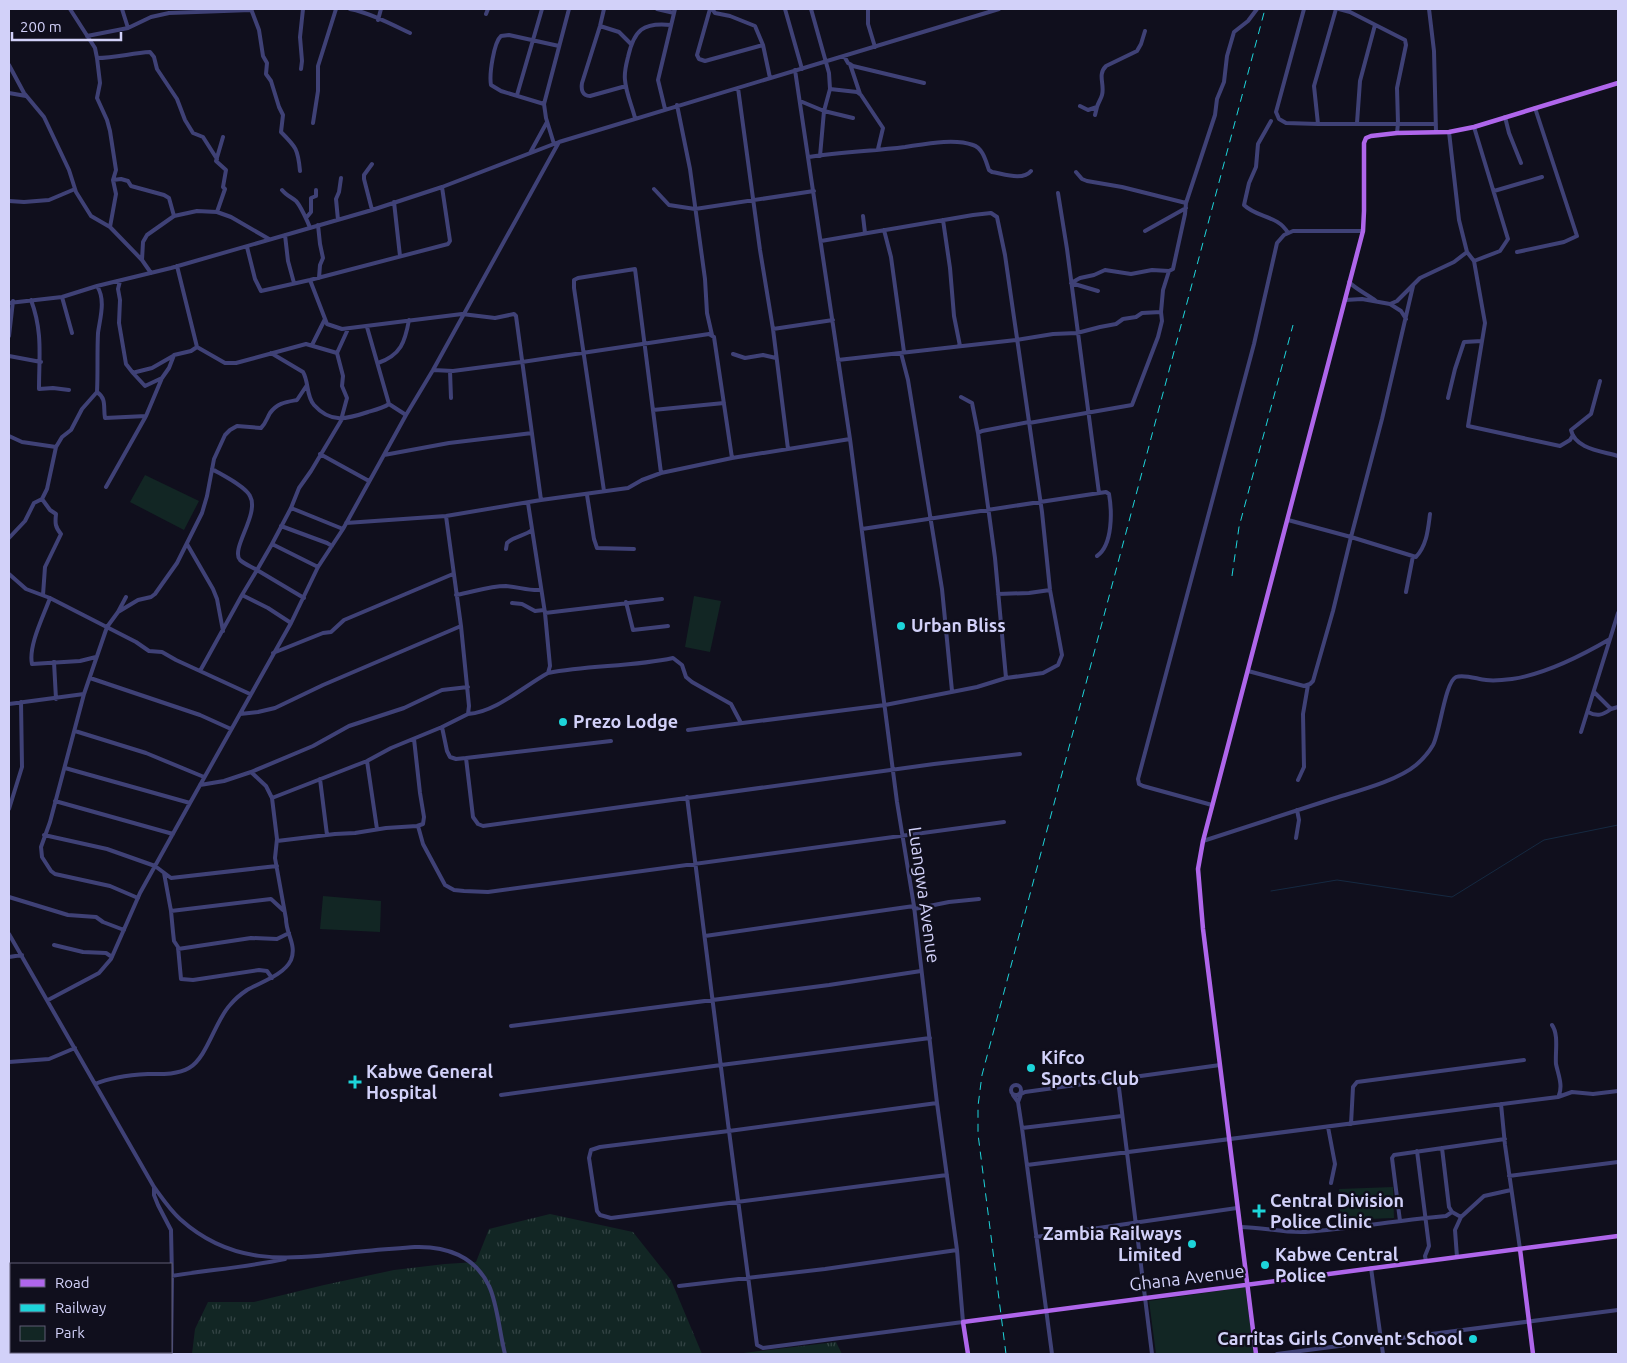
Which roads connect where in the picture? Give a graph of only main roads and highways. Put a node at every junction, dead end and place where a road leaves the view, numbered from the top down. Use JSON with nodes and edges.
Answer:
{"nodes":[{"id":1,"x":1618,"y":83,"type":"edge"},
{"id":2,"x":1618,"y":1236,"type":"edge"},
{"id":3,"x":1520,"y":1249,"type":"junction"},
{"id":4,"x":1248,"y":1284,"type":"junction"},
{"id":5,"x":963,"y":1322,"type":"joint"},
{"id":6,"x":968,"y":1354,"type":"edge"},
{"id":7,"x":1256,"y":1354,"type":"edge"},
{"id":8,"x":1533,"y":1354,"type":"edge"}],
"edges":[{"from":1,"to":4,"type":"main road"},
{"from":2,"to":3,"type":"main road","name":"Ghana Avenue"},
{"from":3,"to":4,"type":"main road","name":"Ghana Avenue"},
{"from":3,"to":8,"type":"main road"},
{"from":4,"to":5,"type":"main road","name":"Ghana Avenue"},
{"from":4,"to":7,"type":"main road"},
{"from":5,"to":6,"type":"main road","name":"Luangwa Avenue"}]}
